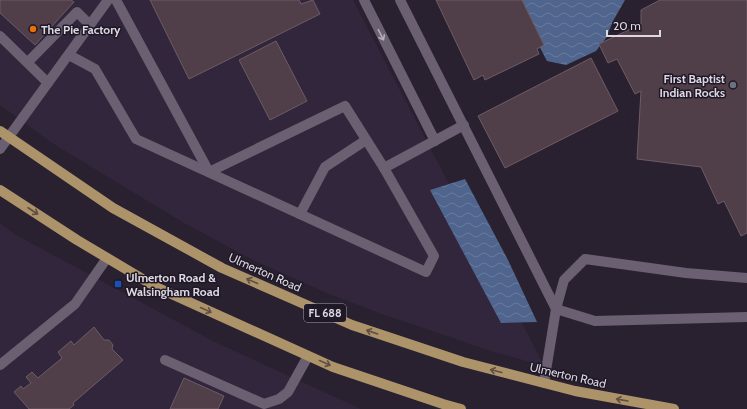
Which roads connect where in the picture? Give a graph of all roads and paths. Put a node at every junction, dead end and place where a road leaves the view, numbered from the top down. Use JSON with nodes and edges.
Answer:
{"nodes":[{"id":1,"x":108,"y":0,"type":"edge"},
{"id":2,"x":116,"y":0,"type":"edge"},
{"id":3,"x":364,"y":0,"type":"edge"},
{"id":4,"x":400,"y":0,"type":"edge"},
{"id":5,"x":90,"y":25,"type":"junction"},
{"id":6,"x":0,"y":36,"type":"edge"},
{"id":7,"x":69,"y":55,"type":"junction"},
{"id":8,"x":28,"y":62,"type":"junction"},
{"id":9,"x":48,"y":83,"type":"junction"},
{"id":10,"x":464,"y":126,"type":"junction"},
{"id":11,"x":0,"y":131,"type":"edge"},
{"id":12,"x":8,"y":138,"type":"junction"},
{"id":13,"x":366,"y":140,"type":"junction"},
{"id":14,"x":435,"y":141,"type":"junction"},
{"id":15,"x":0,"y":149,"type":"edge"},
{"id":16,"x":384,"y":168,"type":"junction"},
{"id":17,"x":209,"y":172,"type":"junction"},
{"id":18,"x":0,"y":190,"type":"edge"},
{"id":19,"x":300,"y":214,"type":"junction"},
{"id":20,"x":107,"y":258,"type":"junction"},
{"id":21,"x":747,"y":278,"type":"edge"},
{"id":22,"x":556,"y":309,"type":"junction"},
{"id":23,"x":747,"y":317,"type":"edge"},
{"id":24,"x":308,"y":356,"type":"junction"},
{"id":25,"x":165,"y":360,"type":"dead end"},
{"id":26,"x":0,"y":365,"type":"edge"},
{"id":27,"x":544,"y":383,"type":"junction"},
{"id":28,"x":461,"y":409,"type":"edge"},
{"id":29,"x":674,"y":409,"type":"edge"}],
"edges":[{"from":1,"to":5,"type":"street"},
{"from":2,"to":17,"type":"street"},
{"from":3,"to":14,"type":"street","one_way":true},
{"from":4,"to":10,"type":"street"},
{"from":5,"to":7,"type":"street"},
{"from":5,"to":8,"type":"street"},
{"from":6,"to":8,"type":"street"},
{"from":7,"to":9,"type":"street"},
{"from":7,"to":17,"type":"street"},
{"from":8,"to":9,"type":"street"},
{"from":9,"to":12,"type":"street"},
{"from":10,"to":14,"type":"street"},
{"from":10,"to":22,"type":"street"},
{"from":11,"to":12,"type":"main road","number":"FL 688"},
{"from":12,"to":15,"type":"street"},
{"from":27,"to":12,"type":"main road","name":"Ulmerton Road","number":"FL 688","one_way":true},
{"from":13,"to":16,"type":"street"},
{"from":13,"to":17,"type":"street"},
{"from":13,"to":19,"type":"street"},
{"from":14,"to":16,"type":"street"},
{"from":16,"to":19,"type":"street"},
{"from":17,"to":19,"type":"street"},
{"from":18,"to":20,"type":"main road","one_way":true},
{"from":20,"to":24,"type":"main road","one_way":true},
{"from":20,"to":26,"type":"street"},
{"from":21,"to":22,"type":"street"},
{"from":22,"to":23,"type":"street"},
{"from":22,"to":27,"type":"street"},
{"from":24,"to":25,"type":"street"},
{"from":24,"to":28,"type":"main road","one_way":true},
{"from":29,"to":27,"type":"main road","name":"Ulmerton Road","number":"FL 688","one_way":true}]}
